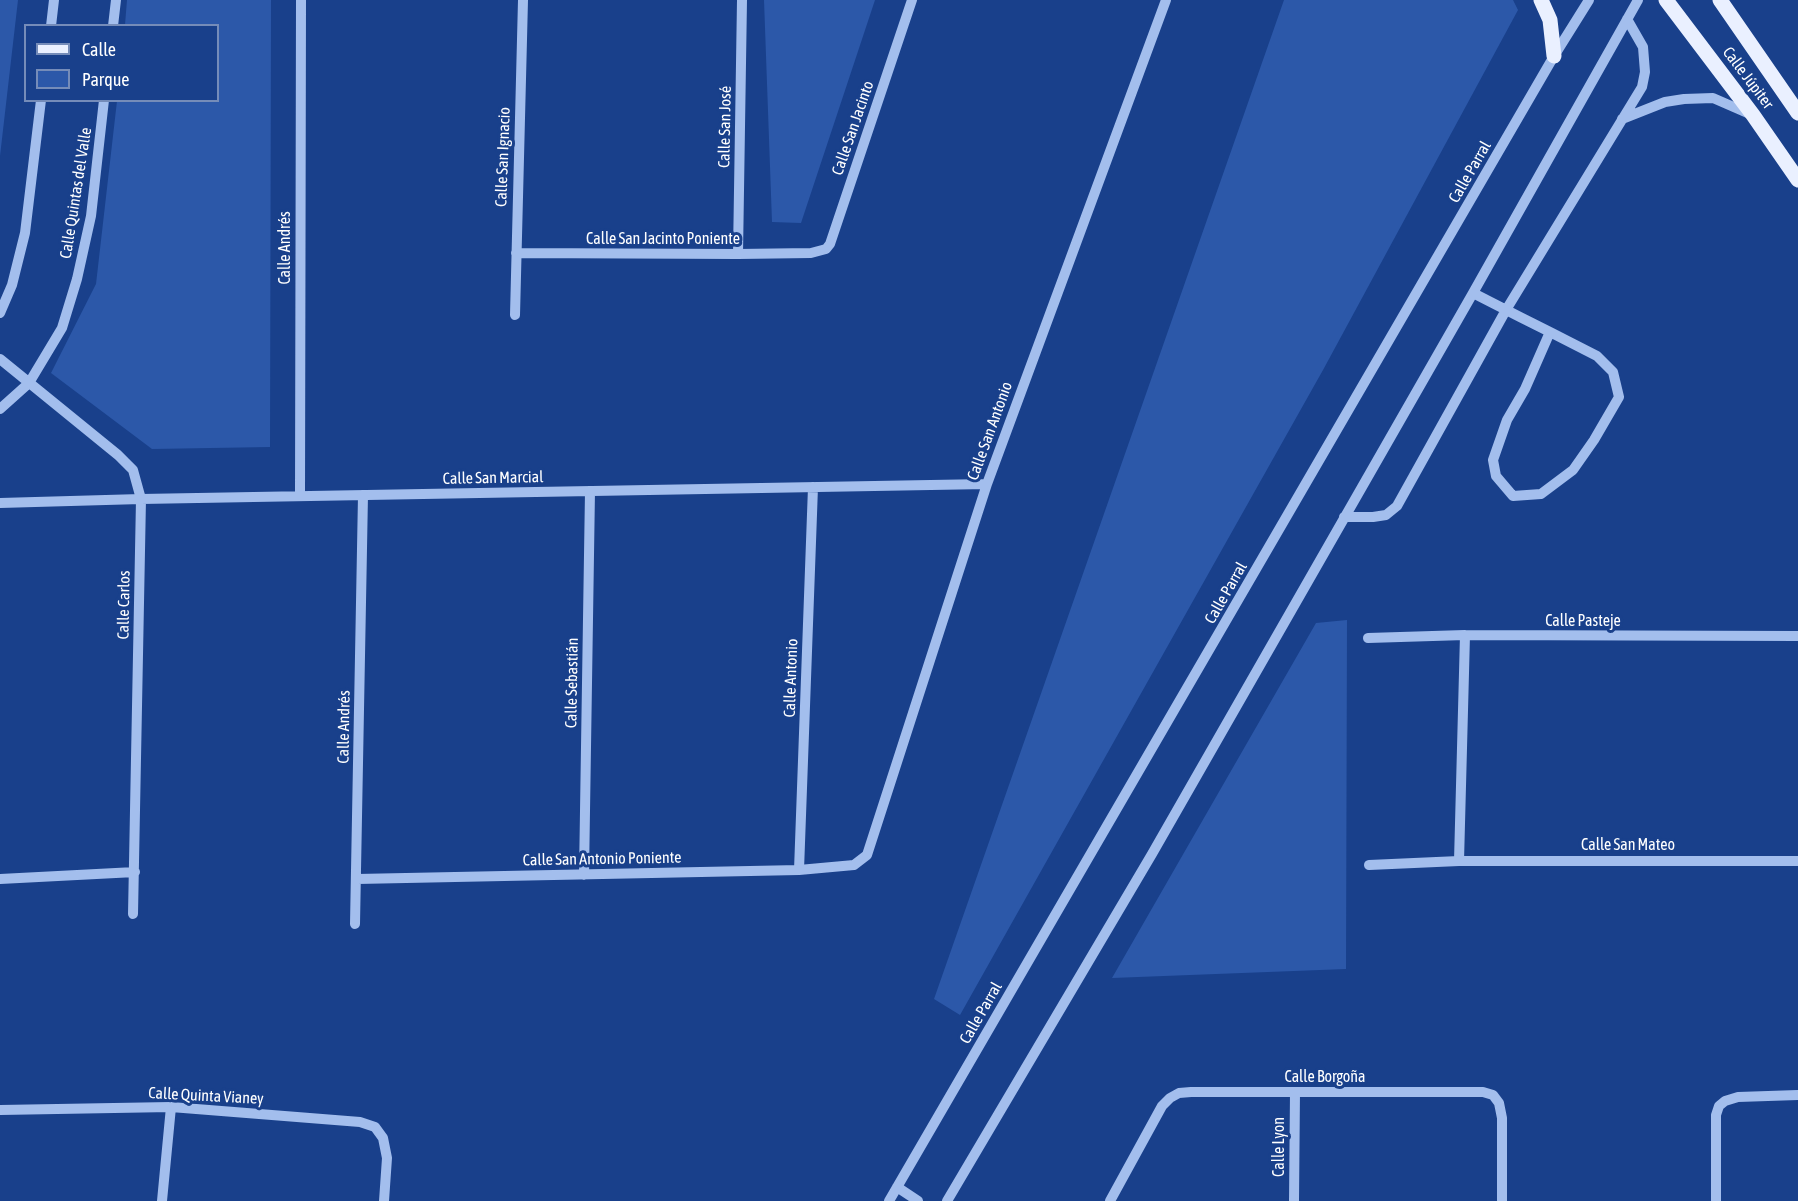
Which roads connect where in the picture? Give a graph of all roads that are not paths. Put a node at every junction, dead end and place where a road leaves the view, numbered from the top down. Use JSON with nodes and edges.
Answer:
{"nodes":[{"id":1,"x":54,"y":0,"type":"edge"},
{"id":2,"x":116,"y":0,"type":"edge"},
{"id":3,"x":301,"y":0,"type":"edge"},
{"id":4,"x":523,"y":0,"type":"edge"},
{"id":5,"x":742,"y":0,"type":"edge"},
{"id":6,"x":912,"y":0,"type":"edge"},
{"id":7,"x":1166,"y":0,"type":"edge"},
{"id":8,"x":1541,"y":0,"type":"edge"},
{"id":9,"x":1589,"y":0,"type":"edge"},
{"id":10,"x":1638,"y":0,"type":"edge"},
{"id":11,"x":1666,"y":0,"type":"edge"},
{"id":12,"x":1720,"y":0,"type":"edge"},
{"id":13,"x":1628,"y":19,"type":"junction"},
{"id":14,"x":51,"y":24,"type":"edge"},
{"id":15,"x":113,"y":24,"type":"edge"},
{"id":16,"x":1554,"y":56,"type":"junction"},
{"id":17,"x":41,"y":102,"type":"edge"},
{"id":18,"x":104,"y":102,"type":"edge"},
{"id":19,"x":1798,"y":113,"type":"edge"},
{"id":20,"x":1754,"y":115,"type":"junction"},
{"id":21,"x":1621,"y":119,"type":"junction"},
{"id":22,"x":1798,"y":180,"type":"edge"},
{"id":23,"x":516,"y":253,"type":"junction"},
{"id":24,"x":811,"y":253,"type":"joint"},
{"id":25,"x":738,"y":254,"type":"junction"},
{"id":26,"x":1473,"y":293,"type":"junction"},
{"id":27,"x":1506,"y":310,"type":"junction"},
{"id":28,"x":0,"y":313,"type":"edge"},
{"id":29,"x":515,"y":315,"type":"dead end"},
{"id":30,"x":1550,"y":332,"type":"junction"},
{"id":31,"x":0,"y":359,"type":"edge"},
{"id":32,"x":29,"y":383,"type":"junction"},
{"id":33,"x":0,"y":409,"type":"edge"},
{"id":34,"x":987,"y":483,"type":"junction"},
{"id":35,"x":813,"y":487,"type":"junction"},
{"id":36,"x":590,"y":491,"type":"junction"},
{"id":37,"x":363,"y":495,"type":"junction"},
{"id":38,"x":300,"y":496,"type":"junction"},
{"id":39,"x":141,"y":499,"type":"junction"},
{"id":40,"x":0,"y":503,"type":"edge"},
{"id":41,"x":1344,"y":517,"type":"junction"},
{"id":42,"x":1465,"y":636,"type":"junction"},
{"id":43,"x":1798,"y":636,"type":"edge"},
{"id":44,"x":1368,"y":638,"type":"dead end"},
{"id":45,"x":1459,"y":861,"type":"junction"},
{"id":46,"x":1798,"y":861,"type":"edge"},
{"id":47,"x":1370,"y":865,"type":"dead end"},
{"id":48,"x":847,"y":866,"type":"joint"},
{"id":49,"x":799,"y":870,"type":"junction"},
{"id":50,"x":135,"y":872,"type":"junction"},
{"id":51,"x":584,"y":875,"type":"junction"},
{"id":52,"x":0,"y":879,"type":"edge"},
{"id":53,"x":357,"y":879,"type":"junction"},
{"id":54,"x":133,"y":914,"type":"dead end"},
{"id":55,"x":356,"y":924,"type":"dead end"},
{"id":56,"x":1295,"y":1092,"type":"junction"},
{"id":57,"x":1798,"y":1095,"type":"edge"},
{"id":58,"x":171,"y":1107,"type":"junction"},
{"id":59,"x":0,"y":1110,"type":"edge"},
{"id":60,"x":897,"y":1187,"type":"junction"},
{"id":61,"x":162,"y":1201,"type":"edge"},
{"id":62,"x":384,"y":1201,"type":"edge"},
{"id":63,"x":889,"y":1201,"type":"edge"},
{"id":64,"x":918,"y":1201,"type":"edge"},
{"id":65,"x":947,"y":1201,"type":"edge"},
{"id":66,"x":1110,"y":1201,"type":"edge"},
{"id":67,"x":1294,"y":1201,"type":"edge"},
{"id":68,"x":1502,"y":1201,"type":"edge"},
{"id":69,"x":1716,"y":1201,"type":"edge"}],
"edges":[{"from":1,"to":14,"type":"street"},
{"from":2,"to":15,"type":"street"},
{"from":3,"to":38,"type":"street","name":"Calle Andrés"},
{"from":4,"to":23,"type":"street","name":"Calle San Ignacio"},
{"from":5,"to":25,"type":"street","name":"Calle San José"},
{"from":6,"to":24,"type":"street","name":"Calle San Jacinto"},
{"from":7,"to":34,"type":"street","name":"Calle San Antonio"},
{"from":8,"to":16,"type":"main road"},
{"from":9,"to":16,"type":"street","name":"Calle Parral"},
{"from":10,"to":13,"type":"street"},
{"from":11,"to":20,"type":"main road","name":"Calle Júpiter"},
{"from":12,"to":19,"type":"main road","name":"Calle Júpiter"},
{"from":13,"to":21,"type":"street"},
{"from":13,"to":26,"type":"street"},
{"from":16,"to":60,"type":"street","name":"Calle Parral"},
{"from":17,"to":28,"type":"street"},
{"from":18,"to":32,"type":"street","name":"Calle Quintas del Valle"},
{"from":20,"to":21,"type":"street"},
{"from":20,"to":22,"type":"main road","name":"Calle Júpiter"},
{"from":21,"to":27,"type":"street"},
{"from":23,"to":25,"type":"street","name":"Calle San Jacinto Poniente"},
{"from":23,"to":29,"type":"street","name":"Calle San Ignacio"},
{"from":24,"to":25,"type":"street","name":"Calle San Jacinto Poniente"},
{"from":26,"to":27,"type":"street"},
{"from":26,"to":41,"type":"street"},
{"from":27,"to":30,"type":"street"},
{"from":27,"to":41,"type":"street"},
{"from":30,"to":30,"type":"street"},
{"from":31,"to":32,"type":"street","name":"Calle Carlos"},
{"from":32,"to":33,"type":"street","name":"Calle Quintas del Valle"},
{"from":32,"to":39,"type":"street","name":"Calle Carlos"},
{"from":34,"to":35,"type":"street","name":"Calle San Marcial"},
{"from":34,"to":48,"type":"street","name":"Calle San Antonio"},
{"from":35,"to":36,"type":"street","name":"Calle San Marcial"},
{"from":35,"to":49,"type":"street","name":"Calle Antonio"},
{"from":36,"to":37,"type":"street","name":"Calle San Marcial"},
{"from":36,"to":51,"type":"street","name":"Calle Sebastián"},
{"from":37,"to":38,"type":"street","name":"Calle San Marcial"},
{"from":37,"to":53,"type":"street","name":"Calle Andrés"},
{"from":38,"to":39,"type":"street","name":"Calle San Marcial"},
{"from":39,"to":40,"type":"street","name":"Calle San Marcial"},
{"from":39,"to":50,"type":"street","name":"Calle Carlos"},
{"from":41,"to":65,"type":"street"},
{"from":42,"to":43,"type":"street","name":"Calle Pasteje"},
{"from":42,"to":44,"type":"street","name":"Calle Pasteje"},
{"from":42,"to":45,"type":"street"},
{"from":45,"to":46,"type":"street","name":"Calle San Mateo"},
{"from":45,"to":47,"type":"street","name":"Calle San Mateo"},
{"from":48,"to":49,"type":"street","name":"Calle San Antonio Poniente"},
{"from":49,"to":51,"type":"street","name":"Calle San Antonio Poniente"},
{"from":50,"to":52,"type":"street"},
{"from":50,"to":54,"type":"street","name":"Calle Carlos"},
{"from":51,"to":53,"type":"street","name":"Calle San Antonio Poniente"},
{"from":53,"to":55,"type":"street","name":"Calle Andrés"},
{"from":56,"to":66,"type":"street","name":"Calle Borgoña"},
{"from":56,"to":67,"type":"street","name":"Calle Lyon"},
{"from":56,"to":68,"type":"street","name":"Calle Borgoña"},
{"from":57,"to":69,"type":"street"},
{"from":58,"to":59,"type":"street","name":"Calle Quinta Vianey"},
{"from":58,"to":61,"type":"street"},
{"from":58,"to":62,"type":"street","name":"Calle Quinta Vianey"},
{"from":60,"to":63,"type":"street","name":"Calle Parral"},
{"from":60,"to":64,"type":"street"}]}
